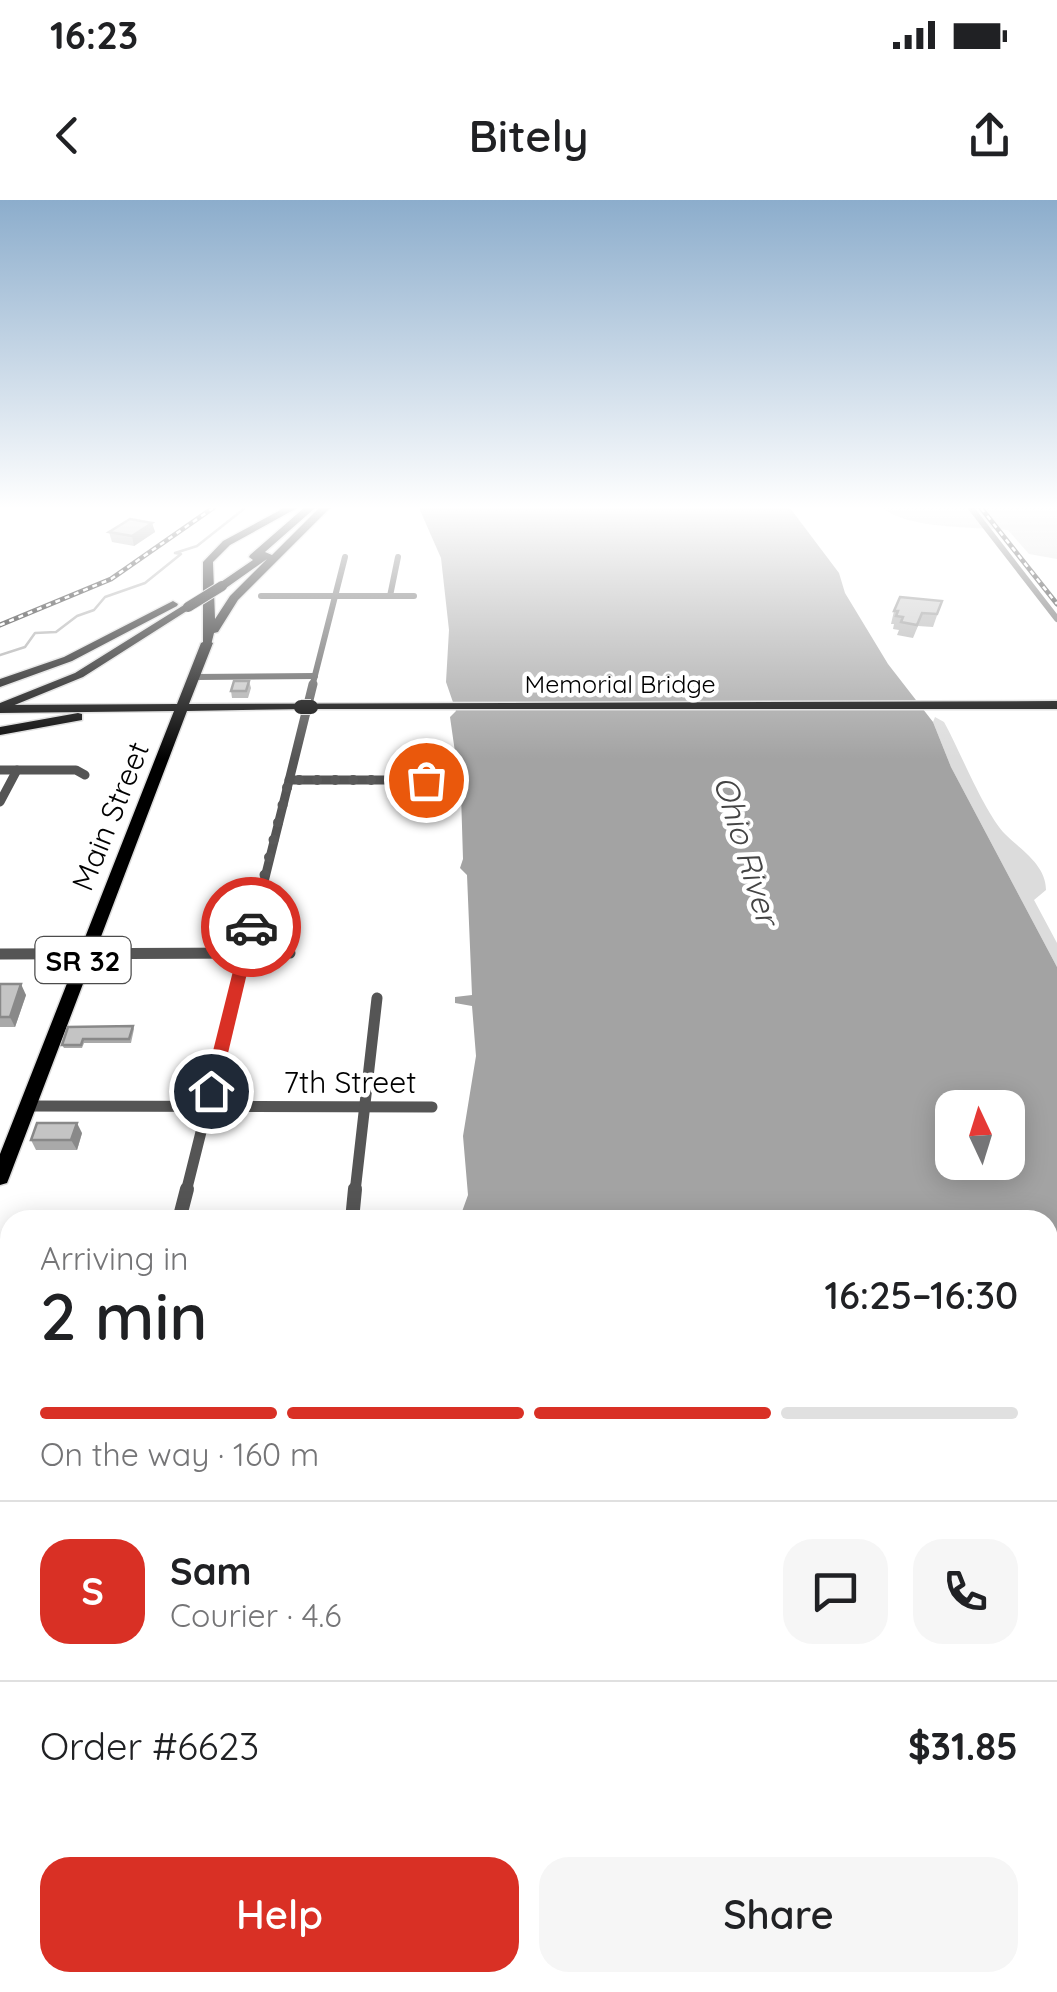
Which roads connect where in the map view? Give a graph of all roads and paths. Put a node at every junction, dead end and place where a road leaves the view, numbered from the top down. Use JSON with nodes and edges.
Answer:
{"nodes":[{"id":1,"x":205,"y":592,"type":"edge"},
{"id":2,"x":210,"y":592,"type":"edge"},
{"id":3,"x":240,"y":592,"type":"edge"},
{"id":4,"x":337,"y":592,"type":"edge"},
{"id":5,"x":391,"y":592,"type":"edge"},
{"id":6,"x":1036,"y":592,"type":"edge"},
{"id":7,"x":260,"y":596,"type":"dead end"},
{"id":8,"x":336,"y":596,"type":"junction"},
{"id":9,"x":390,"y":596,"type":"junction"},
{"id":10,"x":414,"y":596,"type":"dead end"},
{"id":11,"x":188,"y":602,"type":"junction"},
{"id":12,"x":1057,"y":619,"type":"edge"},
{"id":13,"x":207,"y":643,"type":"junction"},
{"id":14,"x":315,"y":676,"type":"junction"},
{"id":15,"x":195,"y":677,"type":"junction"},
{"id":16,"x":0,"y":683,"type":"edge"},
{"id":17,"x":1057,"y":704,"type":"edge"},
{"id":18,"x":0,"y":708,"type":"edge"},
{"id":19,"x":183,"y":708,"type":"junction"},
{"id":20,"x":137,"y":710,"type":"junction"},
{"id":21,"x":175,"y":728,"type":"junction"},
{"id":22,"x":0,"y":731,"type":"edge"},
{"id":23,"x":0,"y":770,"type":"edge"},
{"id":24,"x":17,"y":770,"type":"junction"},
{"id":25,"x":85,"y":776,"type":"dead end"},
{"id":26,"x":289,"y":780,"type":"junction"},
{"id":27,"x":426,"y":780,"type":"dead end"},
{"id":28,"x":0,"y":802,"type":"edge"},
{"id":29,"x":290,"y":953,"type":"dead end"},
{"id":30,"x":0,"y":954,"type":"edge"},
{"id":31,"x":245,"y":954,"type":"junction"},
{"id":32,"x":86,"y":955,"type":"junction"},
{"id":33,"x":376,"y":998,"type":"dead end"},
{"id":34,"x":28,"y":1106,"type":"junction"},
{"id":35,"x":207,"y":1106,"type":"junction"},
{"id":36,"x":366,"y":1107,"type":"junction"},
{"id":37,"x":432,"y":1107,"type":"dead end"},
{"id":38,"x":0,"y":1178,"type":"edge"},
{"id":39,"x":181,"y":1210,"type":"edge"},
{"id":40,"x":353,"y":1210,"type":"edge"}],
"edges":[{"from":1,"to":11,"type":"main road","bridge":true},
{"from":2,"to":13,"type":"main road"},
{"from":3,"to":13,"type":"main road"},
{"from":4,"to":8,"type":"street"},
{"from":5,"to":9,"type":"street"},
{"from":6,"to":12,"type":"street"},
{"from":7,"to":8,"type":"street"},
{"from":8,"to":9,"type":"street"},
{"from":8,"to":14,"type":"street"},
{"from":9,"to":10,"type":"street"},
{"from":11,"to":16,"type":"main road"},
{"from":11,"to":18,"type":"main road"},
{"from":13,"to":15,"type":"main road","name":"Main Street","number":"SR 32"},
{"from":14,"to":15,"type":"street"},
{"from":14,"to":26,"type":"street"},
{"from":15,"to":19,"type":"main road","name":"Main Street","number":"SR 32"},
{"from":17,"to":19,"type":"main road","name":"Memorial Bridge"},
{"from":18,"to":20,"type":"main road"},
{"from":19,"to":20,"type":"main road","name":"Memorial Bridge"},
{"from":19,"to":21,"type":"main road","name":"Main Street","number":"SR 32"},
{"from":20,"to":21,"type":"main road"},
{"from":20,"to":22,"type":"main road"},
{"from":21,"to":32,"type":"main road","name":"Main Street","number":"SR 32"},
{"from":23,"to":24,"type":"street"},
{"from":24,"to":25,"type":"street"},
{"from":24,"to":28,"type":"street"},
{"from":26,"to":27,"type":"street"},
{"from":26,"to":31,"type":"street"},
{"from":29,"to":31,"type":"street"},
{"from":30,"to":32,"type":"street"},
{"from":31,"to":32,"type":"street"},
{"from":31,"to":35,"type":"street"},
{"from":32,"to":34,"type":"main road","name":"Main Street","number":"SR 32"},
{"from":33,"to":36,"type":"street"},
{"from":34,"to":35,"type":"street","name":"7th Street"},
{"from":34,"to":38,"type":"main road","name":"Main Street","number":"SR 32"},
{"from":35,"to":36,"type":"street","name":"7th Street"},
{"from":35,"to":39,"type":"street"},
{"from":36,"to":37,"type":"street","name":"7th Street"},
{"from":36,"to":40,"type":"street"}]}
